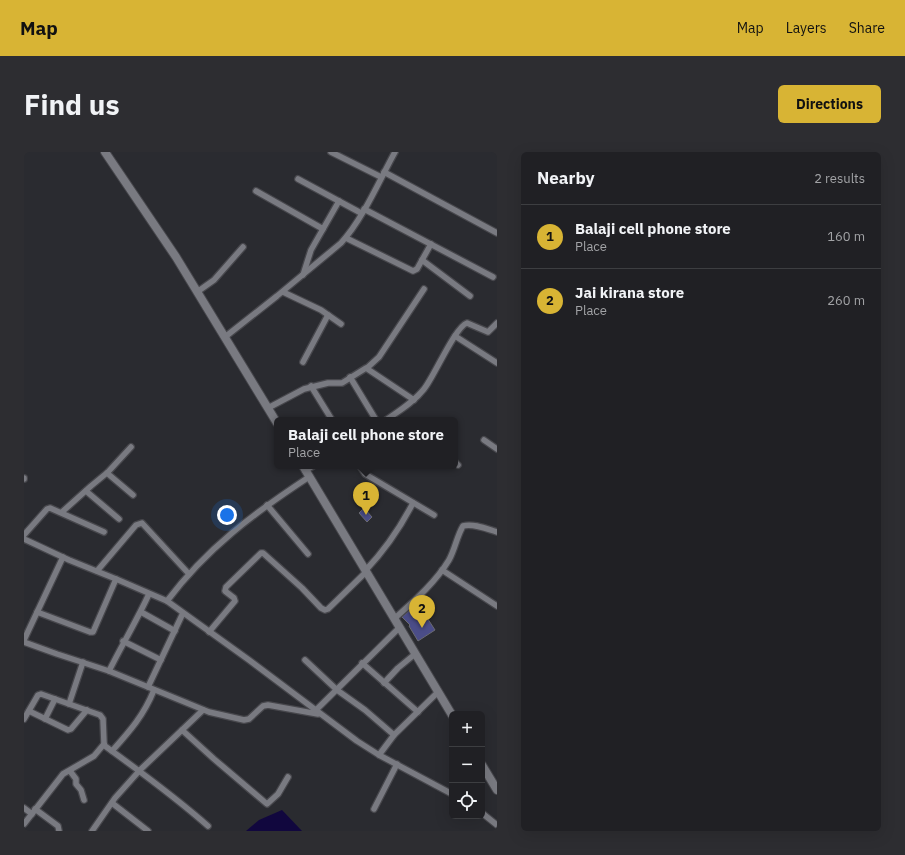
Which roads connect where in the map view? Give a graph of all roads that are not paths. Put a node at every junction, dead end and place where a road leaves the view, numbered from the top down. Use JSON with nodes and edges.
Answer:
{"nodes":[{"id":1,"x":331,"y":152,"type":"edge"},
{"id":2,"x":395,"y":152,"type":"edge"},
{"id":3,"x":107,"y":153,"type":"edge"},
{"id":4,"x":384,"y":172,"type":"junction"},
{"id":5,"x":381,"y":177,"type":"junction"},
{"id":6,"x":298,"y":179,"type":"dead end"},
{"id":7,"x":256,"y":191,"type":"dead end"},
{"id":8,"x":339,"y":201,"type":"junction"},
{"id":9,"x":362,"y":211,"type":"junction"},
{"id":10,"x":323,"y":229,"type":"junction"},
{"id":11,"x":497,"y":233,"type":"edge"},
{"id":12,"x":346,"y":238,"type":"junction"},
{"id":13,"x":431,"y":244,"type":"junction"},
{"id":14,"x":243,"y":247,"type":"dead end"},
{"id":15,"x":422,"y":260,"type":"junction"},
{"id":16,"x":303,"y":275,"type":"junction"},
{"id":17,"x":493,"y":277,"type":"dead end"},
{"id":18,"x":424,"y":289,"type":"dead end"},
{"id":19,"x":197,"y":292,"type":"junction"},
{"id":20,"x":283,"y":292,"type":"junction"},
{"id":21,"x":470,"y":296,"type":"dead end"},
{"id":22,"x":328,"y":315,"type":"junction"},
{"id":23,"x":497,"y":323,"type":"edge"},
{"id":24,"x":341,"y":324,"type":"dead end"},
{"id":25,"x":455,"y":336,"type":"junction"},
{"id":26,"x":225,"y":337,"type":"junction"},
{"id":27,"x":303,"y":362,"type":"dead end"},
{"id":28,"x":497,"y":363,"type":"edge"},
{"id":29,"x":367,"y":368,"type":"junction"},
{"id":30,"x":350,"y":377,"type":"junction"},
{"id":31,"x":311,"y":386,"type":"junction"},
{"id":32,"x":414,"y":400,"type":"junction"},
{"id":33,"x":268,"y":408,"type":"junction"},
{"id":34,"x":330,"y":417,"type":"edge"},
{"id":35,"x":374,"y":417,"type":"edge"},
{"id":36,"x":393,"y":417,"type":"edge"},
{"id":37,"x":274,"y":418,"type":"edge"},
{"id":38,"x":484,"y":440,"type":"dead end"},
{"id":39,"x":131,"y":447,"type":"dead end"},
{"id":40,"x":497,"y":449,"type":"edge"},
{"id":41,"x":362,"y":469,"type":"edge"},
{"id":42,"x":306,"y":471,"type":"edge"},
{"id":43,"x":107,"y":473,"type":"junction"},
{"id":44,"x":86,"y":491,"type":"junction"},
{"id":45,"x":134,"y":495,"type":"dead end"},
{"id":46,"x":413,"y":503,"type":"junction"},
{"id":47,"x":267,"y":505,"type":"junction"},
{"id":48,"x":62,"y":512,"type":"junction"},
{"id":49,"x":434,"y":515,"type":"dead end"},
{"id":50,"x":119,"y":519,"type":"dead end"},
{"id":51,"x":104,"y":532,"type":"dead end"},
{"id":52,"x":497,"y":532,"type":"edge"},
{"id":53,"x":24,"y":535,"type":"edge"},
{"id":54,"x":24,"y":539,"type":"edge"},
{"id":55,"x":308,"y":554,"type":"dead end"},
{"id":56,"x":63,"y":557,"type":"junction"},
{"id":57,"x":442,"y":570,"type":"junction"},
{"id":58,"x":97,"y":571,"type":"junction"},
{"id":59,"x":366,"y":572,"type":"junction"},
{"id":60,"x":189,"y":574,"type":"junction"},
{"id":61,"x":116,"y":579,"type":"junction"},
{"id":62,"x":149,"y":594,"type":"junction"},
{"id":63,"x":167,"y":601,"type":"junction"},
{"id":64,"x":497,"y":606,"type":"edge"},
{"id":65,"x":37,"y":612,"type":"junction"},
{"id":66,"x":141,"y":612,"type":"junction"},
{"id":67,"x":183,"y":613,"type":"junction"},
{"id":68,"x":394,"y":619,"type":"junction"},
{"id":69,"x":400,"y":627,"type":"junction"},
{"id":70,"x":175,"y":631,"type":"junction"},
{"id":71,"x":209,"y":632,"type":"junction"},
{"id":72,"x":24,"y":641,"type":"edge"},
{"id":73,"x":123,"y":641,"type":"junction"},
{"id":74,"x":416,"y":654,"type":"junction"},
{"id":75,"x":161,"y":660,"type":"junction"},
{"id":76,"x":304,"y":660,"type":"dead end"},
{"id":77,"x":83,"y":662,"type":"junction"},
{"id":78,"x":362,"y":663,"type":"junction"},
{"id":79,"x":109,"y":671,"type":"junction"},
{"id":80,"x":384,"y":683,"type":"junction"},
{"id":81,"x":151,"y":688,"type":"junction"},
{"id":82,"x":337,"y":690,"type":"junction"},
{"id":83,"x":438,"y":692,"type":"junction"},
{"id":84,"x":55,"y":699,"type":"junction"},
{"id":85,"x":69,"y":704,"type":"junction"},
{"id":86,"x":87,"y":710,"type":"junction"},
{"id":87,"x":203,"y":710,"type":"junction"},
{"id":88,"x":29,"y":711,"type":"junction"},
{"id":89,"x":315,"y":711,"type":"junction"},
{"id":90,"x":450,"y":711,"type":"edge"},
{"id":91,"x":418,"y":712,"type":"junction"},
{"id":92,"x":321,"y":715,"type":"junction"},
{"id":93,"x":24,"y":719,"type":"edge"},
{"id":94,"x":45,"y":719,"type":"junction"},
{"id":95,"x":182,"y":730,"type":"junction"},
{"id":96,"x":394,"y":735,"type":"junction"},
{"id":97,"x":104,"y":744,"type":"junction"},
{"id":98,"x":112,"y":751,"type":"junction"},
{"id":99,"x":379,"y":755,"type":"junction"},
{"id":100,"x":397,"y":764,"type":"junction"},
{"id":101,"x":140,"y":770,"type":"junction"},
{"id":102,"x":485,"y":770,"type":"edge"},
{"id":103,"x":70,"y":771,"type":"junction"},
{"id":104,"x":288,"y":777,"type":"dead end"},
{"id":105,"x":497,"y":790,"type":"edge"},
{"id":106,"x":449,"y":792,"type":"edge"},
{"id":107,"x":84,"y":800,"type":"dead end"},
{"id":108,"x":112,"y":803,"type":"junction"},
{"id":109,"x":24,"y":808,"type":"edge"},
{"id":110,"x":374,"y":809,"type":"dead end"},
{"id":111,"x":34,"y":811,"type":"junction"},
{"id":112,"x":485,"y":815,"type":"edge"},
{"id":113,"x":24,"y":824,"type":"edge"},
{"id":114,"x":497,"y":825,"type":"edge"},
{"id":115,"x":208,"y":826,"type":"dead end"},
{"id":116,"x":60,"y":831,"type":"edge"},
{"id":117,"x":92,"y":831,"type":"edge"},
{"id":118,"x":148,"y":831,"type":"edge"}],
"edges":[{"from":1,"to":5,"type":"street"},
{"from":2,"to":4,"type":"street"},
{"from":3,"to":19,"type":"street"},
{"from":4,"to":5,"type":"street"},
{"from":4,"to":11,"type":"street"},
{"from":5,"to":9,"type":"street"},
{"from":6,"to":8,"type":"street"},
{"from":7,"to":10,"type":"street"},
{"from":8,"to":9,"type":"street"},
{"from":8,"to":10,"type":"street"},
{"from":9,"to":12,"type":"street"},
{"from":9,"to":13,"type":"street"},
{"from":10,"to":16,"type":"street"},
{"from":12,"to":15,"type":"street"},
{"from":12,"to":16,"type":"street"},
{"from":13,"to":15,"type":"street"},
{"from":13,"to":17,"type":"street"},
{"from":14,"to":19,"type":"street"},
{"from":15,"to":21,"type":"street"},
{"from":16,"to":20,"type":"street"},
{"from":18,"to":29,"type":"street"},
{"from":19,"to":26,"type":"street"},
{"from":20,"to":22,"type":"street"},
{"from":20,"to":26,"type":"street"},
{"from":22,"to":24,"type":"street"},
{"from":22,"to":27,"type":"street"},
{"from":23,"to":25,"type":"street"},
{"from":25,"to":28,"type":"street"},
{"from":25,"to":32,"type":"street"},
{"from":26,"to":33,"type":"street"},
{"from":29,"to":30,"type":"street"},
{"from":29,"to":32,"type":"street"},
{"from":30,"to":31,"type":"street"},
{"from":30,"to":35,"type":"street"},
{"from":31,"to":33,"type":"street"},
{"from":31,"to":34,"type":"street"},
{"from":32,"to":36,"type":"street"},
{"from":33,"to":37,"type":"street"},
{"from":38,"to":40,"type":"street"},
{"from":39,"to":43,"type":"street"},
{"from":41,"to":46,"type":"street"},
{"from":42,"to":47,"type":"street"},
{"from":42,"to":59,"type":"street"},
{"from":43,"to":44,"type":"street"},
{"from":43,"to":45,"type":"street"},
{"from":44,"to":48,"type":"street"},
{"from":44,"to":50,"type":"street"},
{"from":46,"to":49,"type":"street"},
{"from":46,"to":59,"type":"street"},
{"from":47,"to":55,"type":"street"},
{"from":47,"to":60,"type":"street"},
{"from":48,"to":51,"type":"street"},
{"from":48,"to":53,"type":"street"},
{"from":52,"to":57,"type":"street"},
{"from":54,"to":56,"type":"street"},
{"from":56,"to":58,"type":"street"},
{"from":56,"to":65,"type":"street"},
{"from":57,"to":64,"type":"street"},
{"from":57,"to":68,"type":"street"},
{"from":58,"to":60,"type":"street"},
{"from":58,"to":61,"type":"street"},
{"from":59,"to":68,"type":"street"},
{"from":59,"to":71,"type":"street"},
{"from":60,"to":63,"type":"street"},
{"from":61,"to":62,"type":"street"},
{"from":61,"to":65,"type":"street"},
{"from":62,"to":63,"type":"street"},
{"from":62,"to":66,"type":"street"},
{"from":63,"to":67,"type":"street"},
{"from":65,"to":72,"type":"street"},
{"from":66,"to":70,"type":"street"},
{"from":66,"to":73,"type":"street"},
{"from":67,"to":70,"type":"street"},
{"from":67,"to":71,"type":"street"},
{"from":68,"to":69,"type":"street"},
{"from":69,"to":74,"type":"street"},
{"from":69,"to":78,"type":"street"},
{"from":70,"to":75,"type":"street"},
{"from":71,"to":89,"type":"street"},
{"from":72,"to":77,"type":"street"},
{"from":73,"to":75,"type":"street"},
{"from":73,"to":79,"type":"street"},
{"from":74,"to":80,"type":"street"},
{"from":74,"to":83,"type":"street"},
{"from":75,"to":81,"type":"street"},
{"from":76,"to":82,"type":"street"},
{"from":77,"to":79,"type":"street"},
{"from":77,"to":85,"type":"street"},
{"from":78,"to":80,"type":"street"},
{"from":78,"to":82,"type":"street"},
{"from":79,"to":81,"type":"street"},
{"from":80,"to":91,"type":"street"},
{"from":81,"to":87,"type":"street"},
{"from":81,"to":98,"type":"street"},
{"from":82,"to":89,"type":"street"},
{"from":82,"to":96,"type":"street"},
{"from":83,"to":90,"type":"street"},
{"from":83,"to":91,"type":"street"},
{"from":84,"to":85,"type":"street"},
{"from":84,"to":88,"type":"street"},
{"from":84,"to":94,"type":"street"},
{"from":85,"to":86,"type":"street"},
{"from":86,"to":94,"type":"street"},
{"from":86,"to":97,"type":"street"},
{"from":87,"to":92,"type":"street"},
{"from":87,"to":95,"type":"street"},
{"from":88,"to":93,"type":"street"},
{"from":88,"to":94,"type":"street"},
{"from":89,"to":92,"type":"street"},
{"from":91,"to":96,"type":"street"},
{"from":92,"to":99,"type":"street"},
{"from":95,"to":101,"type":"street"},
{"from":95,"to":104,"type":"street"},
{"from":96,"to":99,"type":"street"},
{"from":97,"to":98,"type":"street"},
{"from":97,"to":103,"type":"street"},
{"from":98,"to":101,"type":"street"},
{"from":99,"to":100,"type":"street"},
{"from":100,"to":106,"type":"street"},
{"from":100,"to":110,"type":"street"},
{"from":101,"to":108,"type":"street"},
{"from":101,"to":115,"type":"street"},
{"from":102,"to":105,"type":"street"},
{"from":103,"to":107,"type":"street"},
{"from":103,"to":111,"type":"street"},
{"from":108,"to":117,"type":"street"},
{"from":108,"to":118,"type":"street"},
{"from":109,"to":111,"type":"street"},
{"from":111,"to":113,"type":"street"},
{"from":111,"to":116,"type":"street"},
{"from":112,"to":114,"type":"street"}]}
